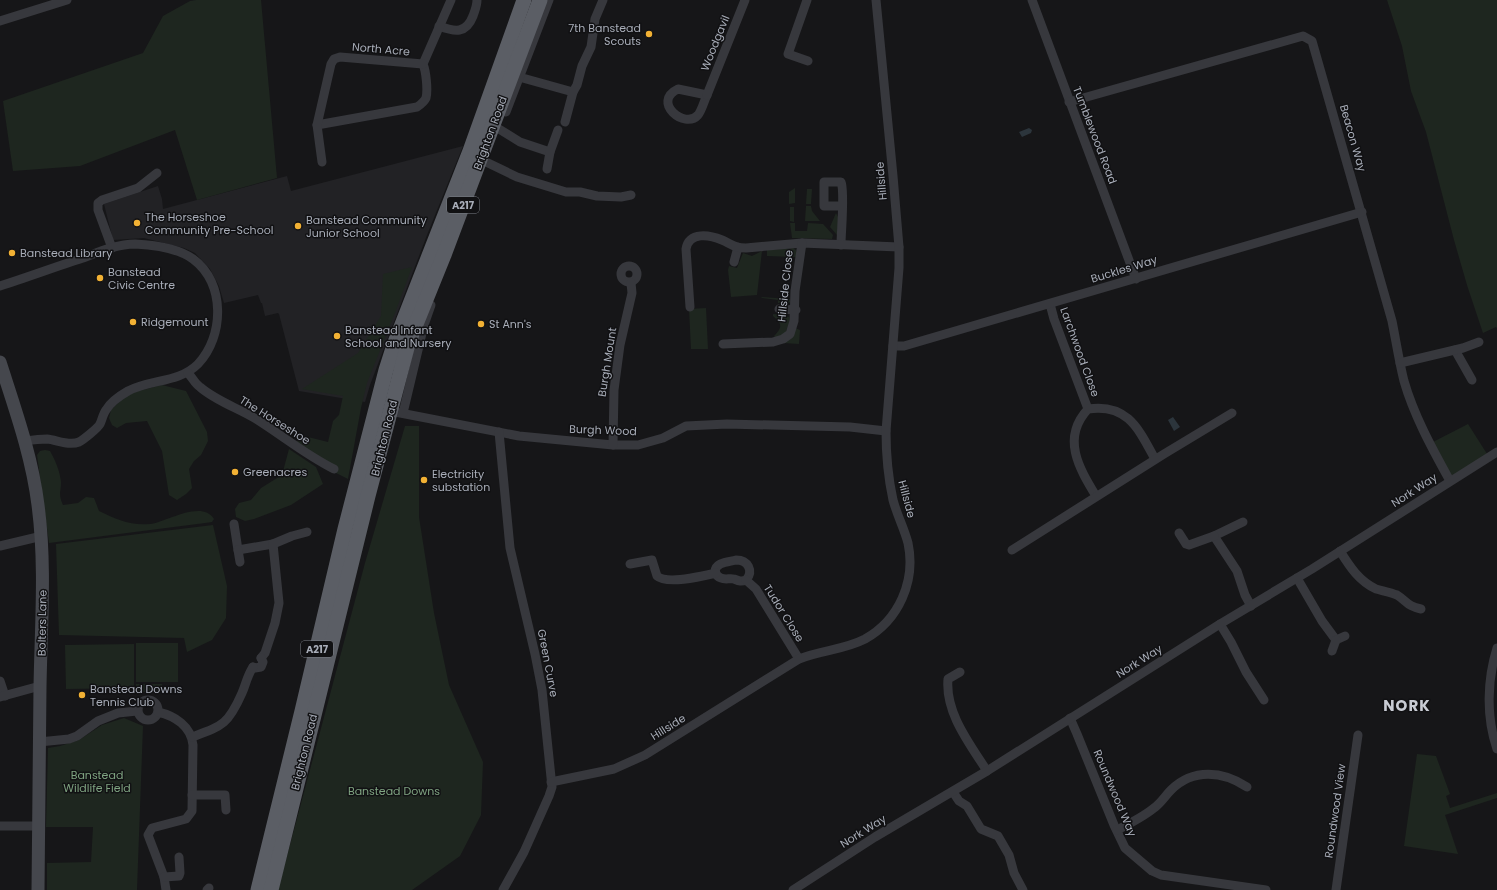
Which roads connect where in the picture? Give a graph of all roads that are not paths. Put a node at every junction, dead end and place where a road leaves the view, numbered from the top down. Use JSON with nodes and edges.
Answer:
{"nodes":[{"id":1,"x":67,"y":0,"type":"edge"},
{"id":2,"x":451,"y":0,"type":"edge"},
{"id":3,"x":477,"y":0,"type":"edge"},
{"id":4,"x":524,"y":0,"type":"edge"},
{"id":5,"x":540,"y":0,"type":"edge"},
{"id":6,"x":549,"y":0,"type":"edge"},
{"id":7,"x":603,"y":0,"type":"edge"},
{"id":8,"x":745,"y":0,"type":"edge"},
{"id":9,"x":807,"y":0,"type":"edge"},
{"id":10,"x":876,"y":0,"type":"edge"},
{"id":11,"x":1032,"y":0,"type":"edge"},
{"id":12,"x":56,"y":2,"type":"edge"},
{"id":13,"x":0,"y":21,"type":"edge"},
{"id":14,"x":439,"y":26,"type":"junction"},
{"id":15,"x":808,"y":61,"type":"dead end"},
{"id":16,"x":423,"y":64,"type":"junction"},
{"id":17,"x":520,"y":77,"type":"junction"},
{"id":18,"x":573,"y":92,"type":"junction"},
{"id":19,"x":706,"y":95,"type":"dead end"},
{"id":20,"x":1069,"y":102,"type":"junction"},
{"id":21,"x":565,"y":122,"type":"dead end"},
{"id":22,"x":317,"y":125,"type":"junction"},
{"id":23,"x":499,"y":129,"type":"junction"},
{"id":24,"x":558,"y":130,"type":"dead end"},
{"id":25,"x":550,"y":152,"type":"junction"},
{"id":26,"x":322,"y":162,"type":"dead end"},
{"id":27,"x":486,"y":162,"type":"junction"},
{"id":28,"x":547,"y":169,"type":"dead end"},
{"id":29,"x":157,"y":173,"type":"dead end"},
{"id":30,"x":631,"y":194,"type":"dead end"},
{"id":31,"x":842,"y":206,"type":"dead end"},
{"id":32,"x":1362,"y":212,"type":"junction"},
{"id":33,"x":802,"y":243,"type":"junction"},
{"id":34,"x":841,"y":245,"type":"junction"},
{"id":35,"x":738,"y":247,"type":"junction"},
{"id":36,"x":899,"y":247,"type":"junction"},
{"id":37,"x":112,"y":248,"type":"junction"},
{"id":38,"x":734,"y":262,"type":"dead end"},
{"id":39,"x":1136,"y":279,"type":"junction"},
{"id":40,"x":632,"y":283,"type":"dead end"},
{"id":41,"x":0,"y":286,"type":"edge"},
{"id":42,"x":1050,"y":304,"type":"junction"},
{"id":43,"x":690,"y":307,"type":"dead end"},
{"id":44,"x":779,"y":309,"type":"dead end"},
{"id":45,"x":796,"y":310,"type":"junction"},
{"id":46,"x":1479,"y":342,"type":"dead end"},
{"id":47,"x":723,"y":344,"type":"dead end"},
{"id":48,"x":893,"y":346,"type":"junction"},
{"id":49,"x":1455,"y":350,"type":"junction"},
{"id":50,"x":0,"y":362,"type":"edge"},
{"id":51,"x":1400,"y":363,"type":"junction"},
{"id":52,"x":188,"y":373,"type":"junction"},
{"id":53,"x":3,"y":379,"type":"edge"},
{"id":54,"x":1472,"y":380,"type":"dead end"},
{"id":55,"x":1088,"y":409,"type":"junction"},
{"id":56,"x":396,"y":412,"type":"junction"},
{"id":57,"x":1232,"y":413,"type":"dead end"},
{"id":58,"x":886,"y":431,"type":"junction"},
{"id":59,"x":498,"y":432,"type":"junction"},
{"id":60,"x":26,"y":441,"type":"junction"},
{"id":61,"x":613,"y":445,"type":"junction"},
{"id":62,"x":1497,"y":452,"type":"edge"},
{"id":63,"x":1155,"y":459,"type":"junction"},
{"id":64,"x":334,"y":469,"type":"dead end"},
{"id":65,"x":1450,"y":481,"type":"junction"},
{"id":66,"x":1096,"y":496,"type":"junction"},
{"id":67,"x":1243,"y":522,"type":"dead end"},
{"id":68,"x":234,"y":524,"type":"dead end"},
{"id":69,"x":307,"y":532,"type":"dead end"},
{"id":70,"x":1179,"y":533,"type":"dead end"},
{"id":71,"x":42,"y":536,"type":"junction"},
{"id":72,"x":1214,"y":536,"type":"junction"},
{"id":73,"x":273,"y":544,"type":"junction"},
{"id":74,"x":0,"y":546,"type":"edge"},
{"id":75,"x":238,"y":550,"type":"junction"},
{"id":76,"x":1012,"y":550,"type":"dead end"},
{"id":77,"x":1340,"y":551,"type":"junction"},
{"id":78,"x":240,"y":562,"type":"dead end"},
{"id":79,"x":630,"y":564,"type":"dead end"},
{"id":80,"x":716,"y":573,"type":"junction"},
{"id":81,"x":1297,"y":578,"type":"junction"},
{"id":82,"x":746,"y":580,"type":"junction"},
{"id":83,"x":1251,"y":606,"type":"junction"},
{"id":84,"x":1421,"y":609,"type":"dead end"},
{"id":85,"x":1220,"y":624,"type":"junction"},
{"id":86,"x":1497,"y":648,"type":"edge"},
{"id":87,"x":1332,"y":650,"type":"dead end"},
{"id":88,"x":799,"y":659,"type":"junction"},
{"id":89,"x":960,"y":672,"type":"dead end"},
{"id":90,"x":0,"y":681,"type":"edge"},
{"id":91,"x":1266,"y":683,"type":"dead end"},
{"id":92,"x":40,"y":686,"type":"junction"},
{"id":93,"x":1258,"y":688,"type":"junction"},
{"id":94,"x":2,"y":697,"type":"edge"},
{"id":95,"x":1264,"y":700,"type":"dead end"},
{"id":96,"x":137,"y":711,"type":"junction"},
{"id":97,"x":158,"y":712,"type":"junction"},
{"id":98,"x":1070,"y":718,"type":"junction"},
{"id":99,"x":1358,"y":735,"type":"dead end"},
{"id":100,"x":192,"y":738,"type":"junction"},
{"id":101,"x":39,"y":742,"type":"junction"},
{"id":102,"x":1497,"y":749,"type":"edge"},
{"id":103,"x":987,"y":771,"type":"junction"},
{"id":104,"x":551,"y":782,"type":"junction"},
{"id":105,"x":1248,"y":788,"type":"dead end"},
{"id":106,"x":953,"y":792,"type":"junction"},
{"id":107,"x":192,"y":795,"type":"junction"},
{"id":108,"x":226,"y":810,"type":"dead end"},
{"id":109,"x":0,"y":826,"type":"edge"},
{"id":110,"x":38,"y":826,"type":"junction"},
{"id":111,"x":1117,"y":830,"type":"junction"},
{"id":112,"x":179,"y":857,"type":"dead end"},
{"id":113,"x":164,"y":877,"type":"junction"},
{"id":114,"x":38,"y":890,"type":"edge"},
{"id":115,"x":166,"y":890,"type":"edge"},
{"id":116,"x":258,"y":890,"type":"edge"},
{"id":117,"x":271,"y":890,"type":"edge"},
{"id":118,"x":503,"y":890,"type":"edge"},
{"id":119,"x":793,"y":890,"type":"edge"},
{"id":120,"x":1023,"y":890,"type":"edge"},
{"id":121,"x":1266,"y":890,"type":"edge"},
{"id":122,"x":1336,"y":890,"type":"edge"}],
"edges":[{"from":1,"to":12,"type":"street"},
{"from":2,"to":14,"type":"street","name":"North Acre"},
{"from":3,"to":14,"type":"street"},
{"from":4,"to":116,"type":"highway","name":"Brighton Road","number":"A217"},
{"from":5,"to":56,"type":"highway","name":"Brighton Road","number":"A217"},
{"from":6,"to":17,"type":"street","name":"Brighton Road"},
{"from":7,"to":18,"type":"street"},
{"from":8,"to":19,"type":"street","name":"Woodgavil"},
{"from":9,"to":15,"type":"street"},
{"from":10,"to":36,"type":"street","name":"Hillside"},
{"from":11,"to":20,"type":"street","name":"Tumblewood Road"},
{"from":12,"to":13,"type":"street"},
{"from":14,"to":16,"type":"street","name":"North Acre"},
{"from":16,"to":22,"type":"street","name":"North Acre"},
{"from":16,"to":22,"type":"street","name":"North Acre"},
{"from":17,"to":18,"type":"street"},
{"from":17,"to":23,"type":"street","name":"Brighton Road"},
{"from":18,"to":21,"type":"street"},
{"from":20,"to":32,"type":"street","name":"Beacon Way"},
{"from":20,"to":39,"type":"street","name":"Tumblewood Road"},
{"from":22,"to":26,"type":"street","name":"North Acre"},
{"from":23,"to":25,"type":"street"},
{"from":23,"to":27,"type":"street","name":"Brighton Road"},
{"from":24,"to":25,"type":"street"},
{"from":25,"to":28,"type":"street"},
{"from":27,"to":30,"type":"street"},
{"from":27,"to":56,"type":"street","name":"Brighton Road"},
{"from":29,"to":37,"type":"street"},
{"from":31,"to":34,"type":"street"},
{"from":32,"to":39,"type":"street","name":"Buckles Way"},
{"from":32,"to":51,"type":"street","name":"Beacon Way"},
{"from":33,"to":34,"type":"street","name":"Hillside Close"},
{"from":33,"to":35,"type":"street","name":"Hillside Close"},
{"from":33,"to":45,"type":"street","name":"Hillside Close"},
{"from":34,"to":36,"type":"street","name":"Hillside Close"},
{"from":35,"to":38,"type":"street"},
{"from":35,"to":43,"type":"street","name":"Hillside Close"},
{"from":36,"to":48,"type":"street","name":"Hillside"},
{"from":37,"to":41,"type":"street"},
{"from":37,"to":52,"type":"street"},
{"from":39,"to":42,"type":"street","name":"Buckles Way"},
{"from":40,"to":61,"type":"street","name":"Burgh Mount"},
{"from":42,"to":48,"type":"street","name":"Buckles Way"},
{"from":42,"to":55,"type":"street","name":"Larchwood Close"},
{"from":44,"to":45,"type":"street"},
{"from":45,"to":47,"type":"street","name":"Hillside Close"},
{"from":46,"to":49,"type":"street"},
{"from":48,"to":58,"type":"street","name":"Hillside"},
{"from":49,"to":51,"type":"street"},
{"from":49,"to":54,"type":"street"},
{"from":50,"to":53,"type":"main road","name":"Bolters Lane"},
{"from":51,"to":65,"type":"street","name":"Beacon Way"},
{"from":52,"to":60,"type":"street"},
{"from":52,"to":64,"type":"street","name":"The Horseshoe"},
{"from":53,"to":60,"type":"main road","name":"Bolters Lane"},
{"from":55,"to":63,"type":"street","name":"Larchwood Close"},
{"from":55,"to":66,"type":"street","name":"Larchwood Close"},
{"from":56,"to":59,"type":"street","name":"Burgh Wood"},
{"from":56,"to":117,"type":"highway","name":"Brighton Road","number":"A217"},
{"from":57,"to":63,"type":"street"},
{"from":58,"to":61,"type":"street","name":"Burgh Wood"},
{"from":58,"to":88,"type":"street","name":"Hillside"},
{"from":59,"to":61,"type":"street","name":"Burgh Wood"},
{"from":59,"to":104,"type":"street","name":"Green Curve"},
{"from":60,"to":71,"type":"main road","name":"Bolters Lane"},
{"from":62,"to":65,"type":"street","name":"Nork Way"},
{"from":63,"to":66,"type":"street"},
{"from":65,"to":77,"type":"street","name":"Nork Way"},
{"from":66,"to":76,"type":"street"},
{"from":67,"to":72,"type":"street"},
{"from":68,"to":75,"type":"street"},
{"from":69,"to":73,"type":"street"},
{"from":70,"to":72,"type":"street"},
{"from":71,"to":74,"type":"street"},
{"from":71,"to":92,"type":"main road","name":"Bolters Lane"},
{"from":72,"to":83,"type":"street"},
{"from":73,"to":75,"type":"street"},
{"from":73,"to":100,"type":"street"},
{"from":75,"to":78,"type":"street"},
{"from":77,"to":81,"type":"street","name":"Nork Way"},
{"from":77,"to":84,"type":"street"},
{"from":79,"to":80,"type":"street"},
{"from":80,"to":82,"type":"street"},
{"from":80,"to":82,"type":"street"},
{"from":81,"to":83,"type":"street","name":"Nork Way"},
{"from":81,"to":87,"type":"street"},
{"from":82,"to":88,"type":"street","name":"Tudor Close"},
{"from":83,"to":85,"type":"street","name":"Nork Way"},
{"from":85,"to":93,"type":"street"},
{"from":85,"to":98,"type":"street","name":"Nork Way"},
{"from":86,"to":102,"type":"street"},
{"from":88,"to":104,"type":"street","name":"Hillside"},
{"from":89,"to":103,"type":"street"},
{"from":90,"to":94,"type":"street"},
{"from":91,"to":93,"type":"street"},
{"from":92,"to":94,"type":"street"},
{"from":92,"to":101,"type":"main road","name":"Bolters Lane"},
{"from":93,"to":95,"type":"street"},
{"from":96,"to":97,"type":"street"},
{"from":96,"to":97,"type":"street"},
{"from":96,"to":101,"type":"street"},
{"from":97,"to":100,"type":"street"},
{"from":98,"to":103,"type":"street","name":"Nork Way"},
{"from":98,"to":111,"type":"street","name":"Roundwood Way"},
{"from":99,"to":122,"type":"street","name":"Roundwood View"},
{"from":100,"to":107,"type":"street"},
{"from":101,"to":110,"type":"main road","name":"Bolters Lane"},
{"from":103,"to":106,"type":"street","name":"Nork Way"},
{"from":104,"to":118,"type":"street","name":"Green Curve"},
{"from":105,"to":111,"type":"street"},
{"from":106,"to":119,"type":"street","name":"Nork Way"},
{"from":106,"to":120,"type":"street"},
{"from":107,"to":108,"type":"street"},
{"from":107,"to":113,"type":"street"},
{"from":109,"to":110,"type":"street"},
{"from":110,"to":114,"type":"main road","name":"Bolters Lane"},
{"from":111,"to":121,"type":"street","name":"Roundwood Way"},
{"from":112,"to":113,"type":"street"},
{"from":113,"to":115,"type":"street"}]}
